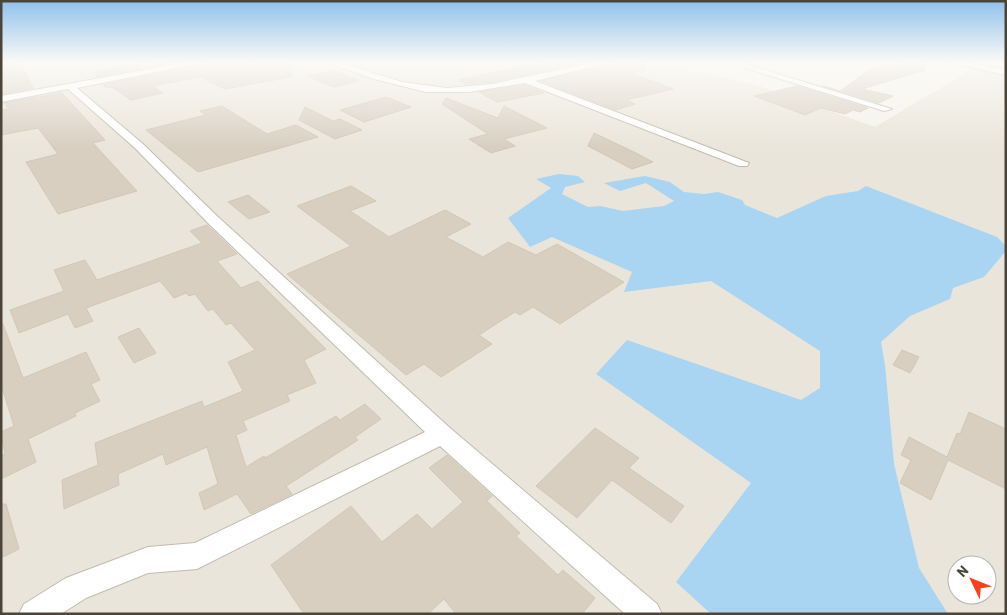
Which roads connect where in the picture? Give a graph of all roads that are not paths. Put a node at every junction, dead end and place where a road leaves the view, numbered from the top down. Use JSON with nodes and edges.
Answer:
{"nodes":[{"id":1,"x":45,"y":91,"type":"edge"},
{"id":2,"x":75,"y":91,"type":"edge"},
{"id":3,"x":553,"y":91,"type":"edge"},
{"id":4,"x":826,"y":91,"type":"edge"},
{"id":5,"x":1,"y":99,"type":"edge"},
{"id":6,"x":887,"y":109,"type":"dead end"},
{"id":7,"x":743,"y":163,"type":"dead end"},
{"id":8,"x":442,"y":434,"type":"junction"},
{"id":9,"x":34,"y":614,"type":"edge"},
{"id":10,"x":646,"y":614,"type":"edge"}],
"edges":[{"from":1,"to":5,"type":"street"},
{"from":2,"to":8,"type":"street"},
{"from":3,"to":7,"type":"street"},
{"from":4,"to":6,"type":"street"},
{"from":8,"to":9,"type":"street"},
{"from":8,"to":10,"type":"street"}]}
